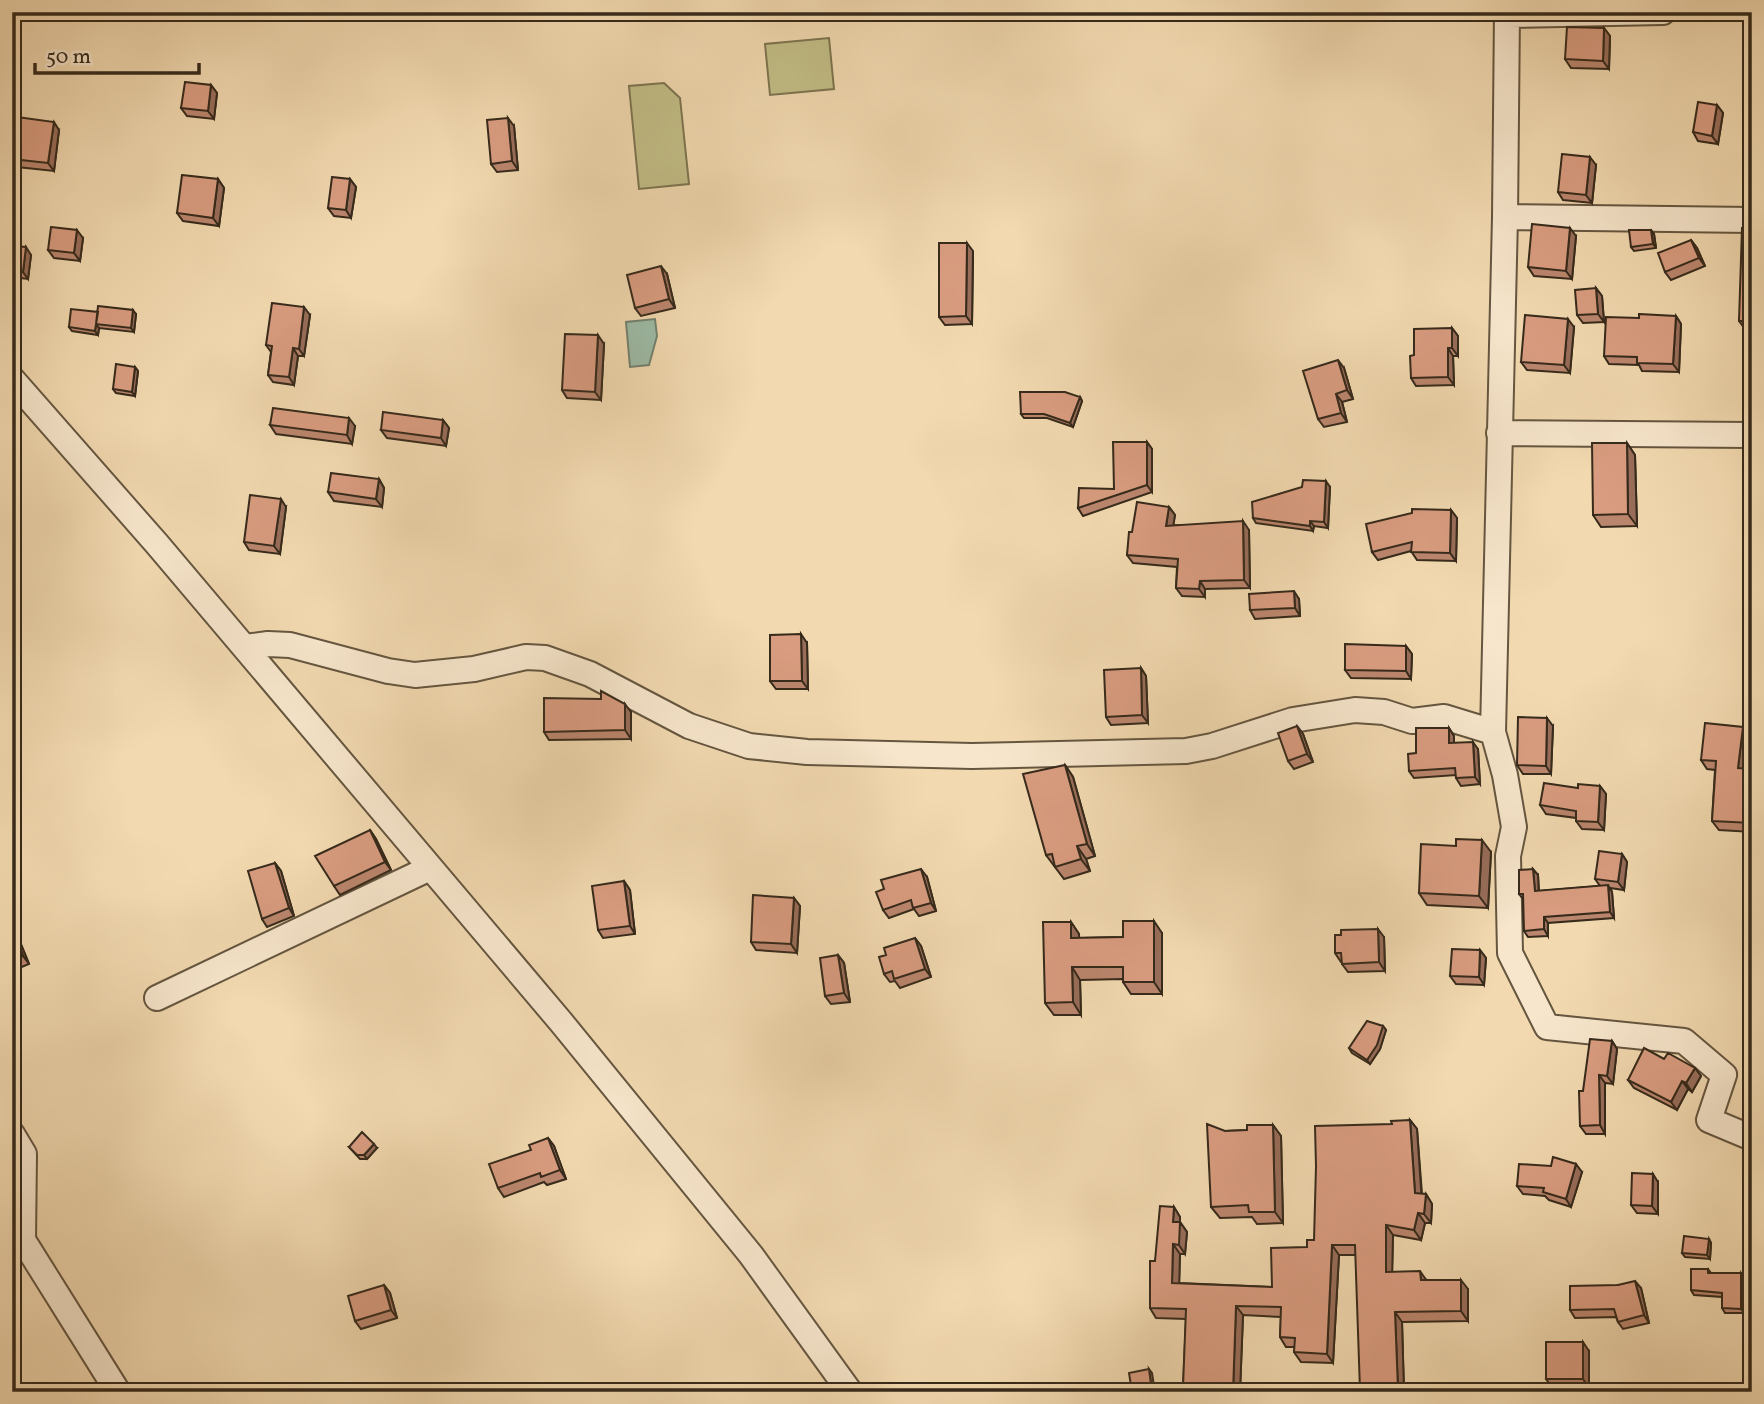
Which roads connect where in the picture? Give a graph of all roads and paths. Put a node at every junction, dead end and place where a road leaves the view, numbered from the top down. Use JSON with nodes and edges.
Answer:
{"nodes":[{"id":1,"x":1663,"y":12,"type":"edge"},
{"id":2,"x":1507,"y":13,"type":"edge"},
{"id":3,"x":1505,"y":217,"type":"junction"},
{"id":4,"x":1752,"y":220,"type":"edge"},
{"id":5,"x":12,"y":379,"type":"edge"},
{"id":6,"x":1499,"y":433,"type":"junction"},
{"id":7,"x":1752,"y":435,"type":"edge"},
{"id":8,"x":245,"y":647,"type":"junction"},
{"id":9,"x":1493,"y":732,"type":"junction"},
{"id":10,"x":430,"y":867,"type":"junction"},
{"id":11,"x":157,"y":998,"type":"dead end"},
{"id":12,"x":12,"y":1133,"type":"edge"},
{"id":13,"x":1752,"y":1139,"type":"edge"},
{"id":14,"x":118,"y":1392,"type":"edge"},
{"id":15,"x":850,"y":1392,"type":"edge"}],
"edges":[{"from":1,"to":2,"type":"street"},
{"from":2,"to":3,"type":"street"},
{"from":3,"to":4,"type":"street"},
{"from":3,"to":6,"type":"street"},
{"from":5,"to":8,"type":"street"},
{"from":6,"to":7,"type":"street"},
{"from":6,"to":9,"type":"street"},
{"from":8,"to":9,"type":"street"},
{"from":8,"to":10,"type":"street"},
{"from":9,"to":13,"type":"street"},
{"from":10,"to":11,"type":"street"},
{"from":10,"to":15,"type":"street"},
{"from":12,"to":14,"type":"street"}]}
